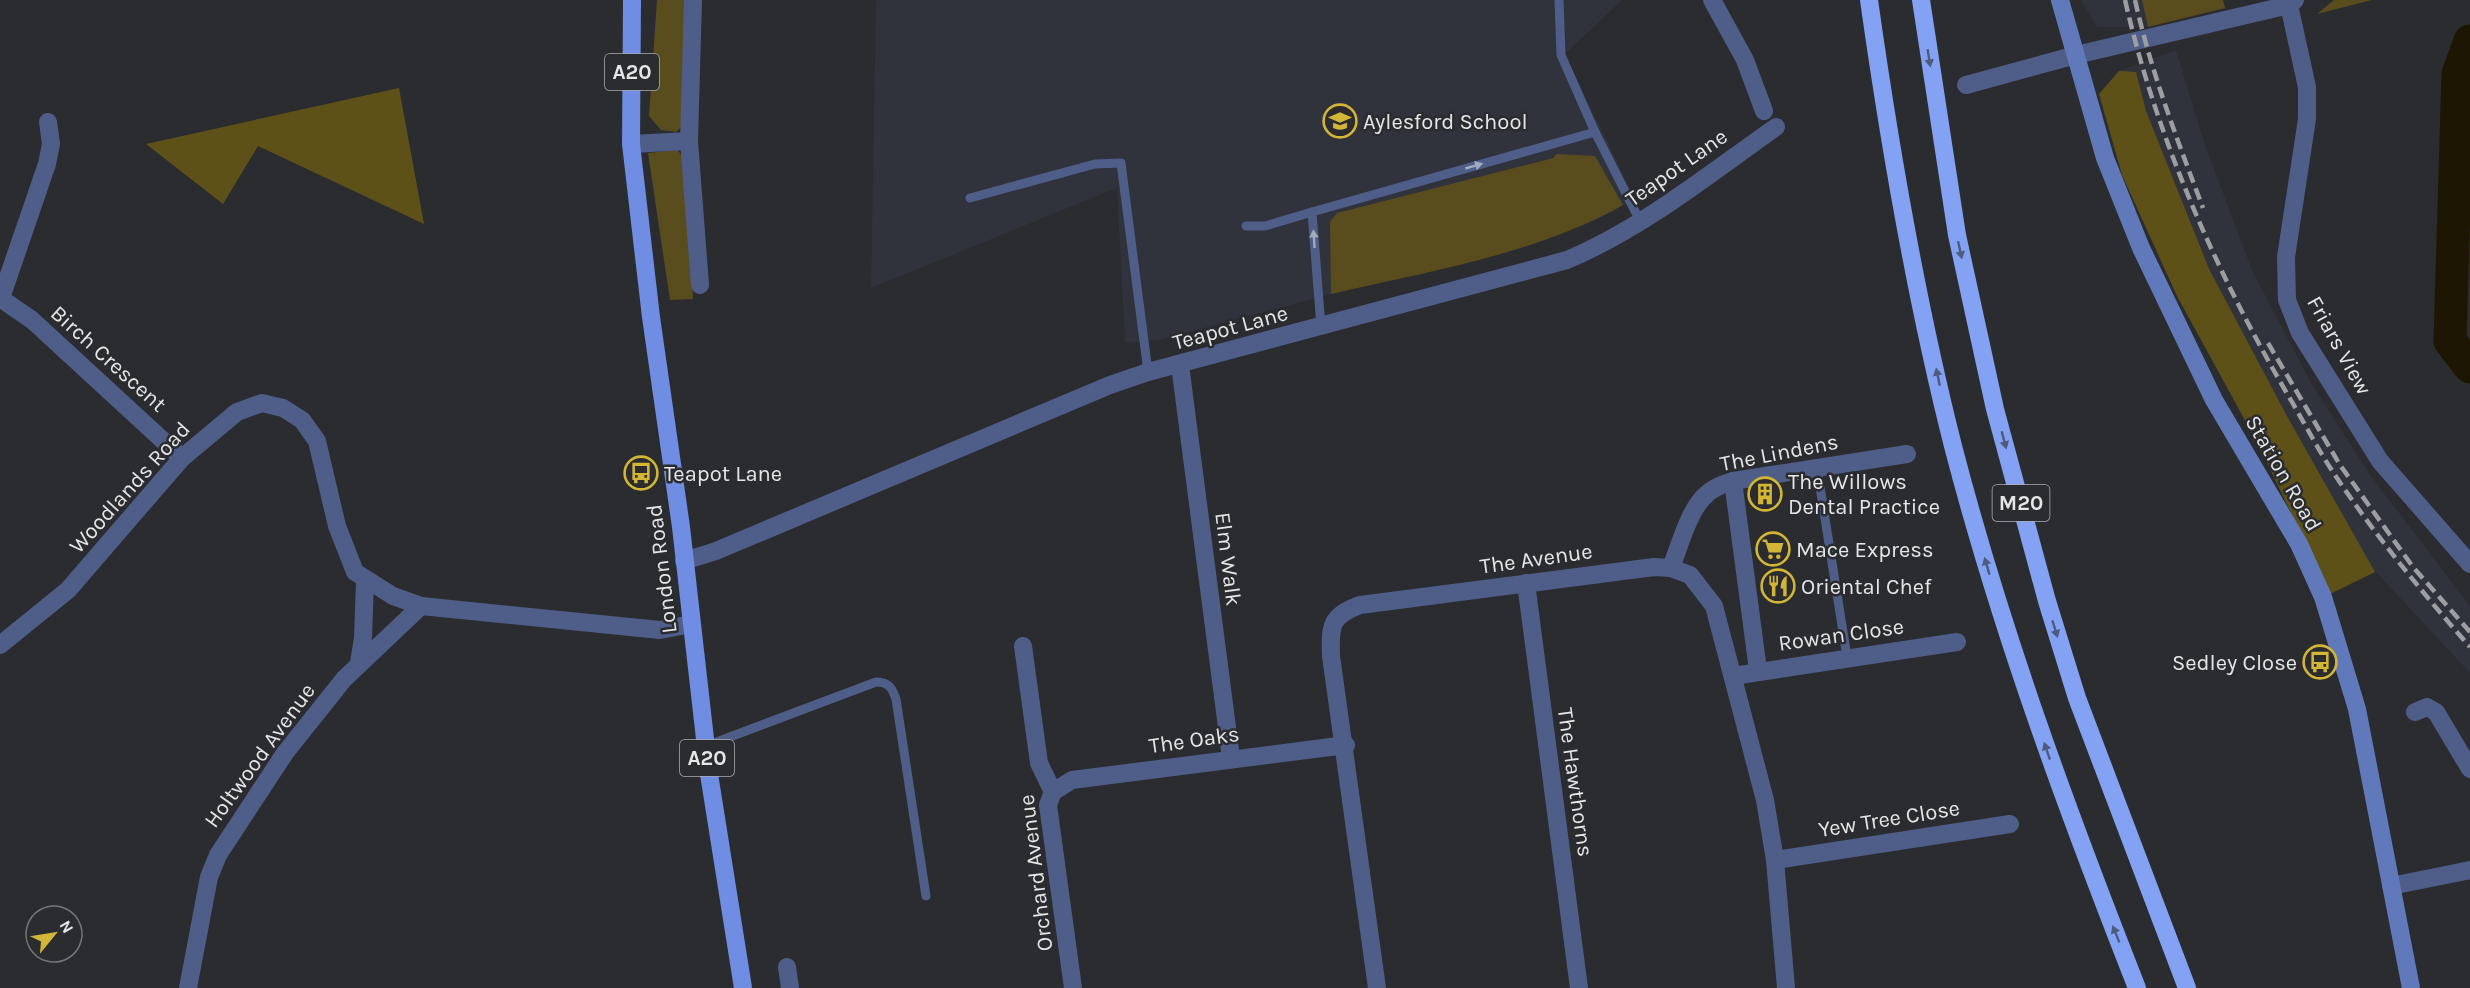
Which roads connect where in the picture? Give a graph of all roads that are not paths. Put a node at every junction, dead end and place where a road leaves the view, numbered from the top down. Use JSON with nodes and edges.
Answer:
{"nodes":[{"id":1,"x":632,"y":0,"type":"edge"},
{"id":2,"x":693,"y":0,"type":"edge"},
{"id":3,"x":1559,"y":0,"type":"edge"},
{"id":4,"x":1712,"y":0,"type":"edge"},
{"id":5,"x":1869,"y":0,"type":"edge"},
{"id":6,"x":1921,"y":0,"type":"edge"},
{"id":7,"x":2060,"y":0,"type":"edge"},
{"id":8,"x":2292,"y":2,"type":"edge"},
{"id":9,"x":2076,"y":56,"type":"junction"},
{"id":10,"x":1966,"y":85,"type":"dead end"},
{"id":11,"x":1764,"y":111,"type":"dead end"},
{"id":12,"x":48,"y":122,"type":"dead end"},
{"id":13,"x":1776,"y":127,"type":"dead end"},
{"id":14,"x":1595,"y":132,"type":"junction"},
{"id":15,"x":689,"y":141,"type":"junction"},
{"id":16,"x":631,"y":144,"type":"junction"},
{"id":17,"x":970,"y":198,"type":"dead end"},
{"id":18,"x":1312,"y":212,"type":"junction"},
{"id":19,"x":1640,"y":221,"type":"junction"},
{"id":20,"x":1246,"y":226,"type":"dead end"},
{"id":21,"x":700,"y":285,"type":"dead end"},
{"id":22,"x":1,"y":298,"type":"edge"},
{"id":23,"x":1321,"y":327,"type":"junction"},
{"id":24,"x":1180,"y":365,"type":"junction"},
{"id":25,"x":1148,"y":372,"type":"junction"},
{"id":26,"x":1907,"y":454,"type":"dead end"},
{"id":27,"x":182,"y":458,"type":"junction"},
{"id":28,"x":1817,"y":468,"type":"junction"},
{"id":29,"x":1733,"y":481,"type":"junction"},
{"id":30,"x":684,"y":561,"type":"junction"},
{"id":31,"x":2470,"y":564,"type":"edge"},
{"id":32,"x":1671,"y":568,"type":"junction"},
{"id":33,"x":365,"y":581,"type":"junction"},
{"id":34,"x":1526,"y":583,"type":"junction"},
{"id":35,"x":421,"y":606,"type":"junction"},
{"id":36,"x":691,"y":624,"type":"junction"},
{"id":37,"x":1957,"y":642,"type":"dead end"},
{"id":38,"x":0,"y":645,"type":"edge"},
{"id":39,"x":1023,"y":646,"type":"dead end"},
{"id":40,"x":1847,"y":657,"type":"junction"},
{"id":41,"x":359,"y":663,"type":"junction"},
{"id":42,"x":1758,"y":670,"type":"junction"},
{"id":43,"x":1733,"y":676,"type":"junction"},
{"id":44,"x":2415,"y":712,"type":"dead end"},
{"id":45,"x":1346,"y":745,"type":"junction"},
{"id":46,"x":706,"y":746,"type":"junction"},
{"id":47,"x":1231,"y":759,"type":"junction"},
{"id":48,"x":2470,"y":769,"type":"edge"},
{"id":49,"x":1053,"y":792,"type":"junction"},
{"id":50,"x":2010,"y":824,"type":"dead end"},
{"id":51,"x":1775,"y":860,"type":"junction"},
{"id":52,"x":2470,"y":870,"type":"edge"},
{"id":53,"x":2391,"y":886,"type":"junction"},
{"id":54,"x":926,"y":896,"type":"dead end"},
{"id":55,"x":787,"y":967,"type":"dead end"},
{"id":56,"x":188,"y":988,"type":"edge"},
{"id":57,"x":743,"y":988,"type":"edge"},
{"id":58,"x":790,"y":988,"type":"edge"},
{"id":59,"x":1073,"y":988,"type":"edge"},
{"id":60,"x":1377,"y":988,"type":"edge"},
{"id":61,"x":1579,"y":988,"type":"edge"},
{"id":62,"x":1786,"y":988,"type":"edge"},
{"id":63,"x":2137,"y":988,"type":"edge"},
{"id":64,"x":2187,"y":988,"type":"edge"},
{"id":65,"x":2411,"y":988,"type":"edge"}],
"edges":[{"from":1,"to":16,"type":"main road","name":"London Road","number":"A20"},
{"from":2,"to":15,"type":"street"},
{"from":3,"to":14,"type":"lane"},
{"from":4,"to":11,"type":"street"},
{"from":63,"to":5,"type":"highway","number":"M20","one_way":true},
{"from":6,"to":64,"type":"highway","number":"M20","one_way":true},
{"from":7,"to":9,"type":"street","name":"Station Road"},
{"from":8,"to":9,"type":"street"},
{"from":8,"to":31,"type":"street","name":"Friars View"},
{"from":9,"to":10,"type":"street"},
{"from":9,"to":53,"type":"street","name":"Station Road"},
{"from":12,"to":22,"type":"street"},
{"from":13,"to":19,"type":"street","name":"Teapot Lane"},
{"from":18,"to":14,"type":"lane","one_way":true},
{"from":14,"to":19,"type":"lane"},
{"from":15,"to":16,"type":"street"},
{"from":15,"to":21,"type":"street"},
{"from":16,"to":30,"type":"main road","name":"London Road","number":"A20"},
{"from":17,"to":25,"type":"lane"},
{"from":18,"to":20,"type":"lane"},
{"from":23,"to":18,"type":"lane","one_way":true},
{"from":19,"to":23,"type":"street","name":"Teapot Lane"},
{"from":22,"to":27,"type":"street","name":"Birch Crescent"},
{"from":23,"to":24,"type":"street","name":"Teapot Lane"},
{"from":24,"to":25,"type":"street","name":"Teapot Lane"},
{"from":24,"to":47,"type":"street","name":"Elm Walk"},
{"from":25,"to":30,"type":"street","name":"Teapot Lane"},
{"from":26,"to":28,"type":"street","name":"The Lindens"},
{"from":27,"to":33,"type":"street","name":"Woodlands Road"},
{"from":27,"to":38,"type":"street","name":"Woodlands Road"},
{"from":28,"to":29,"type":"street","name":"The Lindens"},
{"from":28,"to":40,"type":"lane"},
{"from":29,"to":32,"type":"street","name":"The Lindens"},
{"from":29,"to":42,"type":"street"},
{"from":30,"to":36,"type":"main road","name":"London Road","number":"A20"},
{"from":32,"to":34,"type":"street","name":"The Avenue"},
{"from":32,"to":43,"type":"street"},
{"from":33,"to":35,"type":"street","name":"Woodlands Road"},
{"from":33,"to":41,"type":"street"},
{"from":34,"to":45,"type":"street","name":"The Avenue"},
{"from":34,"to":61,"type":"street","name":"The Hawthorns"},
{"from":35,"to":36,"type":"street","name":"Woodlands Road"},
{"from":35,"to":41,"type":"street","name":"Holtwood Avenue"},
{"from":36,"to":46,"type":"main road","name":"London Road","number":"A20"},
{"from":37,"to":40,"type":"street","name":"Rowan Close"},
{"from":39,"to":49,"type":"street","name":"Orchard Avenue"},
{"from":40,"to":42,"type":"street","name":"Rowan Close"},
{"from":41,"to":56,"type":"street","name":"Holtwood Avenue"},
{"from":42,"to":43,"type":"street","name":"Rowan Close"},
{"from":43,"to":51,"type":"street"},
{"from":44,"to":48,"type":"street"},
{"from":45,"to":47,"type":"street","name":"The Oaks"},
{"from":45,"to":60,"type":"street","name":"The Avenue"},
{"from":46,"to":54,"type":"lane"},
{"from":46,"to":57,"type":"main road","name":"London Road","number":"A20"},
{"from":47,"to":49,"type":"street","name":"The Oaks"},
{"from":49,"to":59,"type":"street","name":"Orchard Avenue"},
{"from":50,"to":51,"type":"street","name":"Yew Tree Close"},
{"from":51,"to":62,"type":"street"},
{"from":52,"to":53,"type":"street"},
{"from":53,"to":65,"type":"street","name":"Station Road"},
{"from":55,"to":58,"type":"street"}]}
